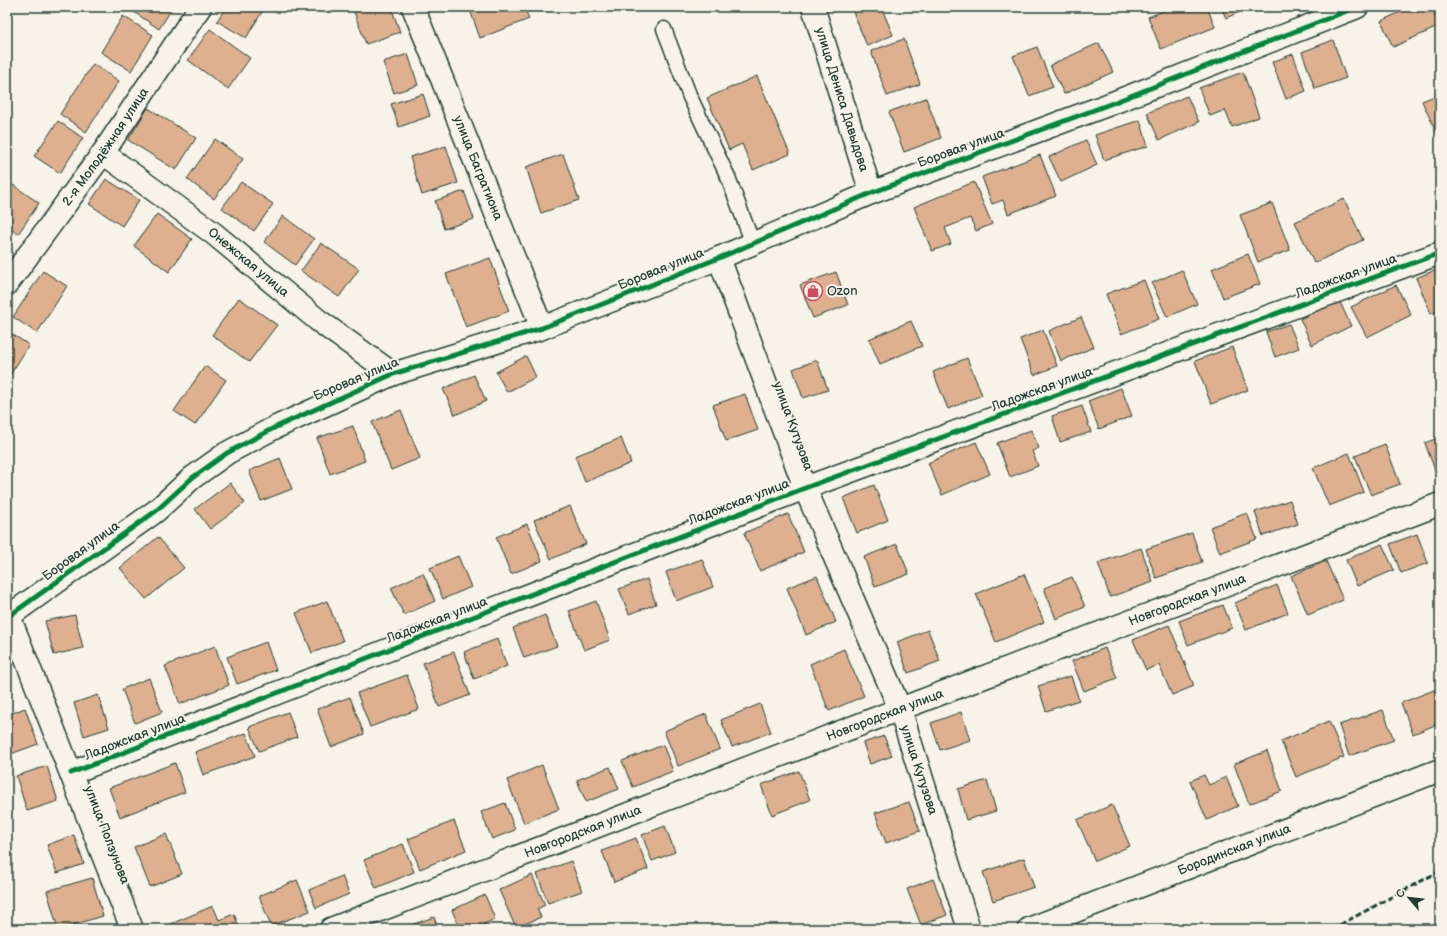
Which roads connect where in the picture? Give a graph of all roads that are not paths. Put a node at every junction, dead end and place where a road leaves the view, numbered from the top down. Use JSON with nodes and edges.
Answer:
{"nodes":[{"id":1,"x":200,"y":7,"type":"edge"},
{"id":2,"x":413,"y":7,"type":"edge"},
{"id":3,"x":813,"y":7,"type":"edge"},
{"id":4,"x":1357,"y":7,"type":"edge"},
{"id":5,"x":664,"y":29,"type":"dead end"},
{"id":6,"x":103,"y":153,"type":"junction"},
{"id":7,"x":871,"y":193,"type":"junction"},
{"id":8,"x":753,"y":244,"type":"junction"},
{"id":9,"x":1440,"y":253,"type":"edge"},
{"id":10,"x":719,"y":258,"type":"junction"},
{"id":11,"x":7,"y":284,"type":"edge"},
{"id":12,"x":542,"y":328,"type":"junction"},
{"id":13,"x":393,"y":374,"type":"junction"},
{"id":14,"x":805,"y":488,"type":"junction"},
{"id":15,"x":1440,"y":504,"type":"edge"},
{"id":16,"x":8,"y":616,"type":"edge"},
{"id":17,"x":900,"y":709,"type":"junction"},
{"id":18,"x":1440,"y":770,"type":"edge"},
{"id":19,"x":71,"y":773,"type":"junction"},
{"id":20,"x":132,"y":929,"type":"edge"},
{"id":21,"x":331,"y":929,"type":"edge"},
{"id":22,"x":969,"y":929,"type":"edge"},
{"id":23,"x":1029,"y":929,"type":"edge"}],
"edges":[{"from":1,"to":6,"type":"street","name":"2-я Молодёжная улица"},
{"from":2,"to":12,"type":"street","name":"улица Багратиона"},
{"from":3,"to":7,"type":"street","name":"улица Дениса Давыдова"},
{"from":4,"to":7,"type":"street","name":"Боровая улица"},
{"from":5,"to":8,"type":"lane"},
{"from":6,"to":11,"type":"street","name":"2-я Молодёжная улица"},
{"from":6,"to":13,"type":"street","name":"Онежская улица"},
{"from":7,"to":8,"type":"street","name":"Боровая улица"},
{"from":8,"to":10,"type":"street","name":"Боровая улица"},
{"from":9,"to":14,"type":"street","name":"Ладожская улица"},
{"from":10,"to":12,"type":"street","name":"Боровая улица"},
{"from":10,"to":14,"type":"street","name":"улица Кутузова"},
{"from":12,"to":13,"type":"street","name":"Боровая улица"},
{"from":13,"to":16,"type":"street","name":"Боровая улица"},
{"from":14,"to":17,"type":"street","name":"улица Кутузова"},
{"from":14,"to":19,"type":"street","name":"Ладожская улица"},
{"from":15,"to":17,"type":"street","name":"Новгородская улица"},
{"from":16,"to":19,"type":"street","name":"улица Ползунова"},
{"from":17,"to":21,"type":"street","name":"Новгородская улица"},
{"from":17,"to":22,"type":"street","name":"улица Кутузова"},
{"from":18,"to":23,"type":"street","name":"Бородинская улица"},
{"from":19,"to":20,"type":"street","name":"улица Ползунова"}]}
